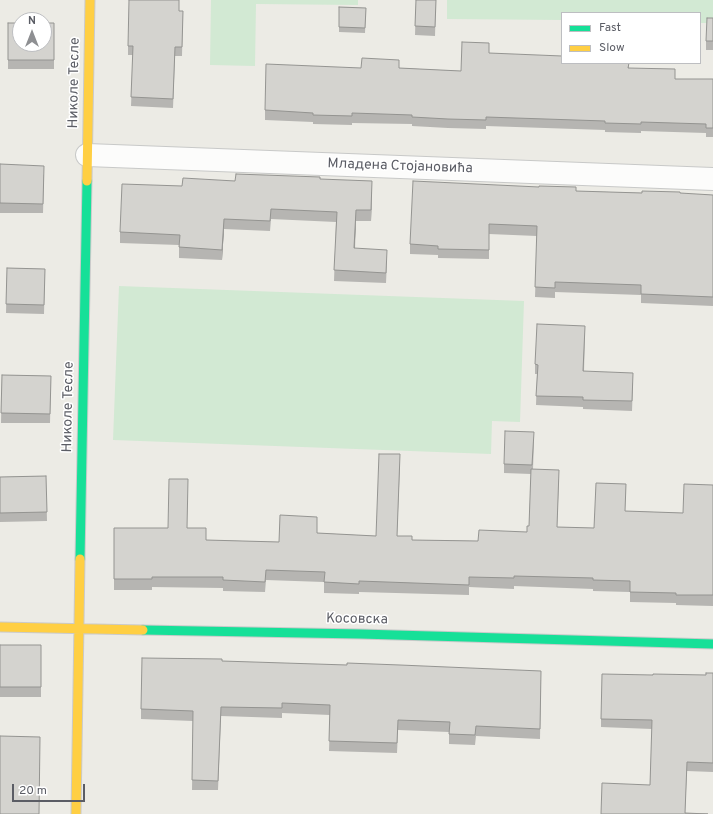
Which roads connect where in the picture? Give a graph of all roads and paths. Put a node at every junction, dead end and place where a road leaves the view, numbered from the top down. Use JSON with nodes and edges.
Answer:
{"nodes":[{"id":1,"x":90,"y":0,"type":"edge"},
{"id":2,"x":87,"y":155,"type":"junction"},
{"id":3,"x":713,"y":179,"type":"edge"},
{"id":4,"x":0,"y":627,"type":"edge"},
{"id":5,"x":78,"y":628,"type":"junction"},
{"id":6,"x":713,"y":644,"type":"edge"},
{"id":7,"x":76,"y":814,"type":"edge"}],
"edges":[{"from":1,"to":2,"type":"street","name":"Николе Тесле"},
{"from":2,"to":3,"type":"street","name":"Младена Стојановића"},
{"from":2,"to":5,"type":"street","name":"Николе Тесле"},
{"from":4,"to":5,"type":"street","name":"Косовска"},
{"from":5,"to":6,"type":"street","name":"Косовска"},
{"from":5,"to":7,"type":"street","name":"Николе Тесле"}]}
